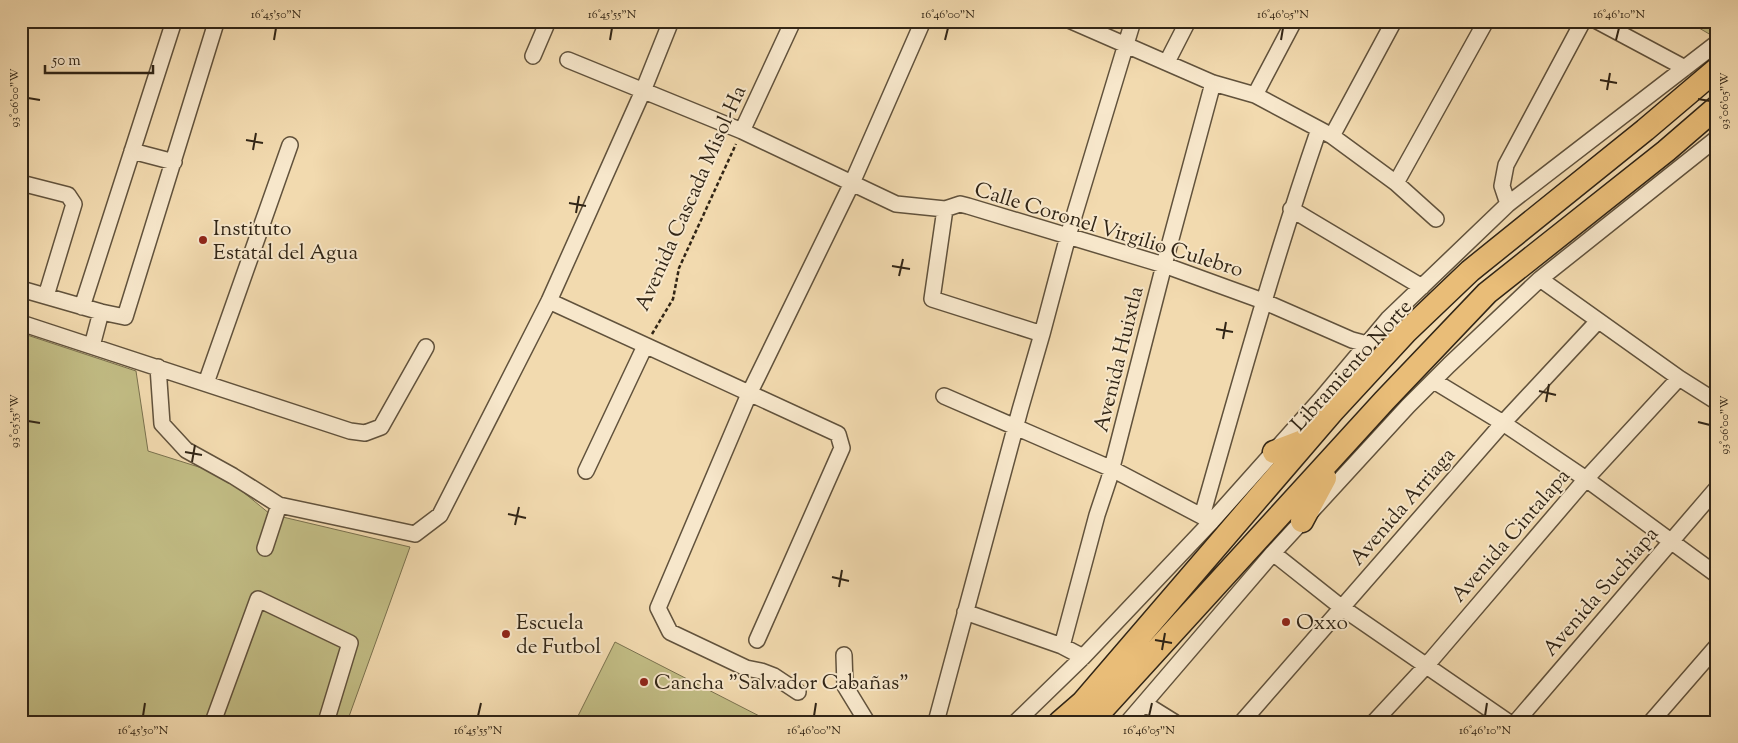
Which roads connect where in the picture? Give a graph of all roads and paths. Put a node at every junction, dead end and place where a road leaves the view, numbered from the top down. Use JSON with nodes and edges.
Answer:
{"nodes":[{"id":1,"x":174,"y":21,"type":"edge"},
{"id":2,"x":214,"y":21,"type":"edge"},
{"id":3,"x":548,"y":21,"type":"edge"},
{"id":4,"x":671,"y":21,"type":"edge"},
{"id":5,"x":792,"y":21,"type":"edge"},
{"id":6,"x":923,"y":21,"type":"edge"},
{"id":7,"x":1071,"y":21,"type":"edge"},
{"id":8,"x":1133,"y":21,"type":"edge"},
{"id":9,"x":1188,"y":21,"type":"edge"},
{"id":10,"x":1294,"y":21,"type":"edge"},
{"id":11,"x":1394,"y":21,"type":"edge"},
{"id":12,"x":1486,"y":21,"type":"edge"},
{"id":13,"x":1583,"y":21,"type":"edge"},
{"id":14,"x":1597,"y":21,"type":"edge"},
{"id":15,"x":1717,"y":43,"type":"edge"},
{"id":16,"x":1125,"y":46,"type":"junction"},
{"id":17,"x":533,"y":56,"type":"dead end"},
{"id":18,"x":568,"y":60,"type":"dead end"},
{"id":19,"x":1167,"y":62,"type":"junction"},
{"id":20,"x":1685,"y":68,"type":"junction"},
{"id":21,"x":1717,"y":69,"type":"edge"},
{"id":22,"x":1213,"y":83,"type":"junction"},
{"id":23,"x":643,"y":91,"type":"junction"},
{"id":24,"x":1254,"y":95,"type":"junction"},
{"id":25,"x":1717,"y":107,"type":"edge"},
{"id":26,"x":742,"y":131,"type":"junction"},
{"id":27,"x":1326,"y":132,"type":"junction"},
{"id":28,"x":1717,"y":138,"type":"edge"},
{"id":29,"x":290,"y":145,"type":"dead end"},
{"id":30,"x":132,"y":150,"type":"junction"},
{"id":31,"x":174,"y":162,"type":"junction"},
{"id":32,"x":21,"y":183,"type":"edge"},
{"id":33,"x":852,"y":183,"type":"junction"},
{"id":34,"x":1396,"y":183,"type":"junction"},
{"id":35,"x":1508,"y":204,"type":"junction"},
{"id":36,"x":946,"y":209,"type":"junction"},
{"id":37,"x":1291,"y":209,"type":"junction"},
{"id":38,"x":1436,"y":219,"type":"dead end"},
{"id":39,"x":1068,"y":236,"type":"junction"},
{"id":40,"x":1164,"y":265,"type":"junction"},
{"id":41,"x":1540,"y":279,"type":"junction"},
{"id":42,"x":1422,"y":287,"type":"junction"},
{"id":43,"x":21,"y":289,"type":"edge"},
{"id":44,"x":46,"y":296,"type":"junction"},
{"id":45,"x":549,"y":301,"type":"junction"},
{"id":46,"x":1263,"y":301,"type":"junction"},
{"id":47,"x":82,"y":307,"type":"junction"},
{"id":48,"x":100,"y":312,"type":"junction"},
{"id":49,"x":1598,"y":321,"type":"junction"},
{"id":50,"x":21,"y":323,"type":"edge"},
{"id":51,"x":1042,"y":334,"type":"junction"},
{"id":52,"x":1367,"y":344,"type":"junction"},
{"id":53,"x":92,"y":346,"type":"junction"},
{"id":54,"x":645,"y":346,"type":"junction"},
{"id":55,"x":426,"y":347,"type":"dead end"},
{"id":56,"x":158,"y":367,"type":"junction"},
{"id":57,"x":1679,"y":378,"type":"junction"},
{"id":58,"x":1434,"y":381,"type":"junction"},
{"id":59,"x":206,"y":382,"type":"junction"},
{"id":60,"x":749,"y":394,"type":"junction"},
{"id":61,"x":944,"y":396,"type":"dead end"},
{"id":62,"x":1715,"y":397,"type":"edge"},
{"id":63,"x":1503,"y":422,"type":"junction"},
{"id":64,"x":1016,"y":427,"type":"junction"},
{"id":65,"x":1309,"y":439,"type":"junction"},
{"id":66,"x":1342,"y":448,"type":"junction"},
{"id":67,"x":1274,"y":452,"type":"junction"},
{"id":68,"x":1112,"y":469,"type":"junction"},
{"id":69,"x":586,"y":471,"type":"dead end"},
{"id":70,"x":1586,"y":479,"type":"junction"},
{"id":71,"x":1717,"y":488,"type":"edge"},
{"id":72,"x":279,"y":505,"type":"junction"},
{"id":73,"x":1207,"y":519,"type":"junction"},
{"id":74,"x":1302,"y":521,"type":"junction"},
{"id":75,"x":1670,"y":542,"type":"junction"},
{"id":76,"x":265,"y":548,"type":"dead end"},
{"id":77,"x":1273,"y":553,"type":"junction"},
{"id":78,"x":1717,"y":575,"type":"edge"},
{"id":79,"x":1342,"y":607,"type":"junction"},
{"id":80,"x":965,"y":612,"type":"junction"},
{"id":81,"x":757,"y":640,"type":"dead end"},
{"id":82,"x":1062,"y":646,"type":"junction"},
{"id":83,"x":1717,"y":646,"type":"edge"},
{"id":84,"x":844,"y":655,"type":"dead end"},
{"id":85,"x":1083,"y":657,"type":"junction"},
{"id":86,"x":1426,"y":666,"type":"junction"},
{"id":87,"x":798,"y":692,"type":"dead end"},
{"id":88,"x":1145,"y":704,"type":"junction"},
{"id":89,"x":213,"y":722,"type":"edge"},
{"id":90,"x":326,"y":722,"type":"edge"},
{"id":91,"x":867,"y":722,"type":"edge"},
{"id":92,"x":936,"y":722,"type":"edge"},
{"id":93,"x":1016,"y":722,"type":"edge"},
{"id":94,"x":1060,"y":722,"type":"edge"},
{"id":95,"x":1091,"y":722,"type":"edge"},
{"id":96,"x":1128,"y":722,"type":"edge"},
{"id":97,"x":1174,"y":722,"type":"edge"},
{"id":98,"x":1242,"y":722,"type":"edge"},
{"id":99,"x":1374,"y":722,"type":"edge"},
{"id":100,"x":1508,"y":722,"type":"edge"},
{"id":101,"x":1516,"y":722,"type":"edge"},
{"id":102,"x":1650,"y":722,"type":"edge"}],
"edges":[{"from":1,"to":30,"type":"street"},
{"from":2,"to":31,"type":"street"},
{"from":3,"to":17,"type":"street"},
{"from":4,"to":23,"type":"street"},
{"from":5,"to":26,"type":"street","name":"Avenida Cascada Misol-Ha"},
{"from":6,"to":33,"type":"street"},
{"from":7,"to":16,"type":"street"},
{"from":8,"to":16,"type":"street"},
{"from":9,"to":19,"type":"street"},
{"from":10,"to":24,"type":"street"},
{"from":11,"to":27,"type":"street"},
{"from":12,"to":34,"type":"street"},
{"from":13,"to":35,"type":"street"},
{"from":14,"to":20,"type":"street"},
{"from":15,"to":20,"type":"street","name":"Libramiento Norte"},
{"from":16,"to":19,"type":"street"},
{"from":16,"to":39,"type":"street"},
{"from":18,"to":23,"type":"street","name":"Calle Coronel Virgilio Culebro"},
{"from":19,"to":22,"type":"street"},
{"from":20,"to":35,"type":"street","name":"Libramiento Norte"},
{"from":21,"to":65,"type":"highway","name":"Libramiento Norte"},
{"from":22,"to":24,"type":"street"},
{"from":22,"to":40,"type":"street","name":"Avenida Huixtla"},
{"from":23,"to":26,"type":"street","name":"Calle Coronel Virgilio Culebro"},
{"from":23,"to":45,"type":"street"},
{"from":24,"to":27,"type":"street"},
{"from":25,"to":66,"type":"highway"},
{"from":26,"to":33,"type":"street","name":"Calle Coronel Virgilio Culebro"},
{"from":26,"to":54,"type":"path","name":"Avenida Cascada Misol-Ha"},
{"from":27,"to":34,"type":"street"},
{"from":27,"to":37,"type":"street"},
{"from":28,"to":41,"type":"street"},
{"from":29,"to":59,"type":"street"},
{"from":30,"to":31,"type":"street"},
{"from":30,"to":47,"type":"street"},
{"from":31,"to":48,"type":"street"},
{"from":32,"to":44,"type":"street"},
{"from":33,"to":36,"type":"street","name":"Calle Coronel Virgilio Culebro"},
{"from":33,"to":60,"type":"street"},
{"from":34,"to":38,"type":"street"},
{"from":35,"to":42,"type":"street","name":"Libramiento Norte"},
{"from":36,"to":39,"type":"street","name":"Calle Coronel Virgilio Culebro"},
{"from":36,"to":51,"type":"street"},
{"from":37,"to":42,"type":"street"},
{"from":37,"to":46,"type":"street"},
{"from":39,"to":40,"type":"street","name":"Calle Coronel Virgilio Culebro"},
{"from":39,"to":51,"type":"street"},
{"from":40,"to":46,"type":"street","name":"Calle Coronel Virgilio Culebro"},
{"from":40,"to":68,"type":"street","name":"Avenida Huixtla"},
{"from":41,"to":49,"type":"street"},
{"from":41,"to":58,"type":"street"},
{"from":42,"to":52,"type":"street","name":"Libramiento Norte"},
{"from":43,"to":44,"type":"street"},
{"from":44,"to":47,"type":"street"},
{"from":45,"to":54,"type":"street"},
{"from":45,"to":72,"type":"street"},
{"from":46,"to":52,"type":"street","name":"Calle Coronel Virgilio Culebro"},
{"from":46,"to":73,"type":"street"},
{"from":47,"to":48,"type":"street"},
{"from":48,"to":53,"type":"street"},
{"from":49,"to":57,"type":"street"},
{"from":49,"to":63,"type":"street","name":"Avenida Arriaga"},
{"from":50,"to":53,"type":"street"},
{"from":51,"to":64,"type":"street"},
{"from":52,"to":67,"type":"street","name":"Libramiento Norte"},
{"from":53,"to":56,"type":"street"},
{"from":54,"to":60,"type":"street"},
{"from":54,"to":69,"type":"street"},
{"from":55,"to":59,"type":"street"},
{"from":56,"to":59,"type":"street"},
{"from":56,"to":72,"type":"street"},
{"from":57,"to":62,"type":"street"},
{"from":57,"to":70,"type":"street","name":"Avenida Cintalapa"},
{"from":58,"to":63,"type":"street"},
{"from":58,"to":74,"type":"street"},
{"from":60,"to":81,"type":"street"},
{"from":60,"to":87,"type":"street"},
{"from":61,"to":64,"type":"street"},
{"from":63,"to":70,"type":"street"},
{"from":63,"to":79,"type":"street","name":"Avenida Arriaga"},
{"from":64,"to":68,"type":"street"},
{"from":64,"to":80,"type":"street"},
{"from":65,"to":67,"type":"highway"},
{"from":65,"to":94,"type":"highway","name":"Libramiento Norte"},
{"from":66,"to":74,"type":"highway"},
{"from":66,"to":95,"type":"highway"},
{"from":67,"to":73,"type":"street","name":"Libramiento Norte"},
{"from":68,"to":73,"type":"street"},
{"from":68,"to":82,"type":"street","name":"Avenida Huixtla"},
{"from":70,"to":75,"type":"street"},
{"from":70,"to":86,"type":"street","name":"Avenida Cintalapa"},
{"from":71,"to":75,"type":"street","name":"Avenida Suchiapa"},
{"from":72,"to":76,"type":"street"},
{"from":73,"to":85,"type":"street","name":"Libramiento Norte"},
{"from":74,"to":77,"type":"street"},
{"from":75,"to":78,"type":"street"},
{"from":75,"to":101,"type":"street","name":"Avenida Suchiapa"},
{"from":77,"to":79,"type":"street"},
{"from":77,"to":88,"type":"street"},
{"from":79,"to":86,"type":"street"},
{"from":79,"to":98,"type":"street","name":"Avenida Arriaga"},
{"from":80,"to":82,"type":"street"},
{"from":80,"to":92,"type":"street"},
{"from":82,"to":85,"type":"street"},
{"from":83,"to":102,"type":"street"},
{"from":84,"to":91,"type":"street"},
{"from":85,"to":93,"type":"street","name":"Libramiento Norte"},
{"from":86,"to":99,"type":"street","name":"Avenida Cintalapa"},
{"from":86,"to":100,"type":"street"},
{"from":88,"to":96,"type":"street"},
{"from":88,"to":97,"type":"street"},
{"from":89,"to":90,"type":"street"}]}
